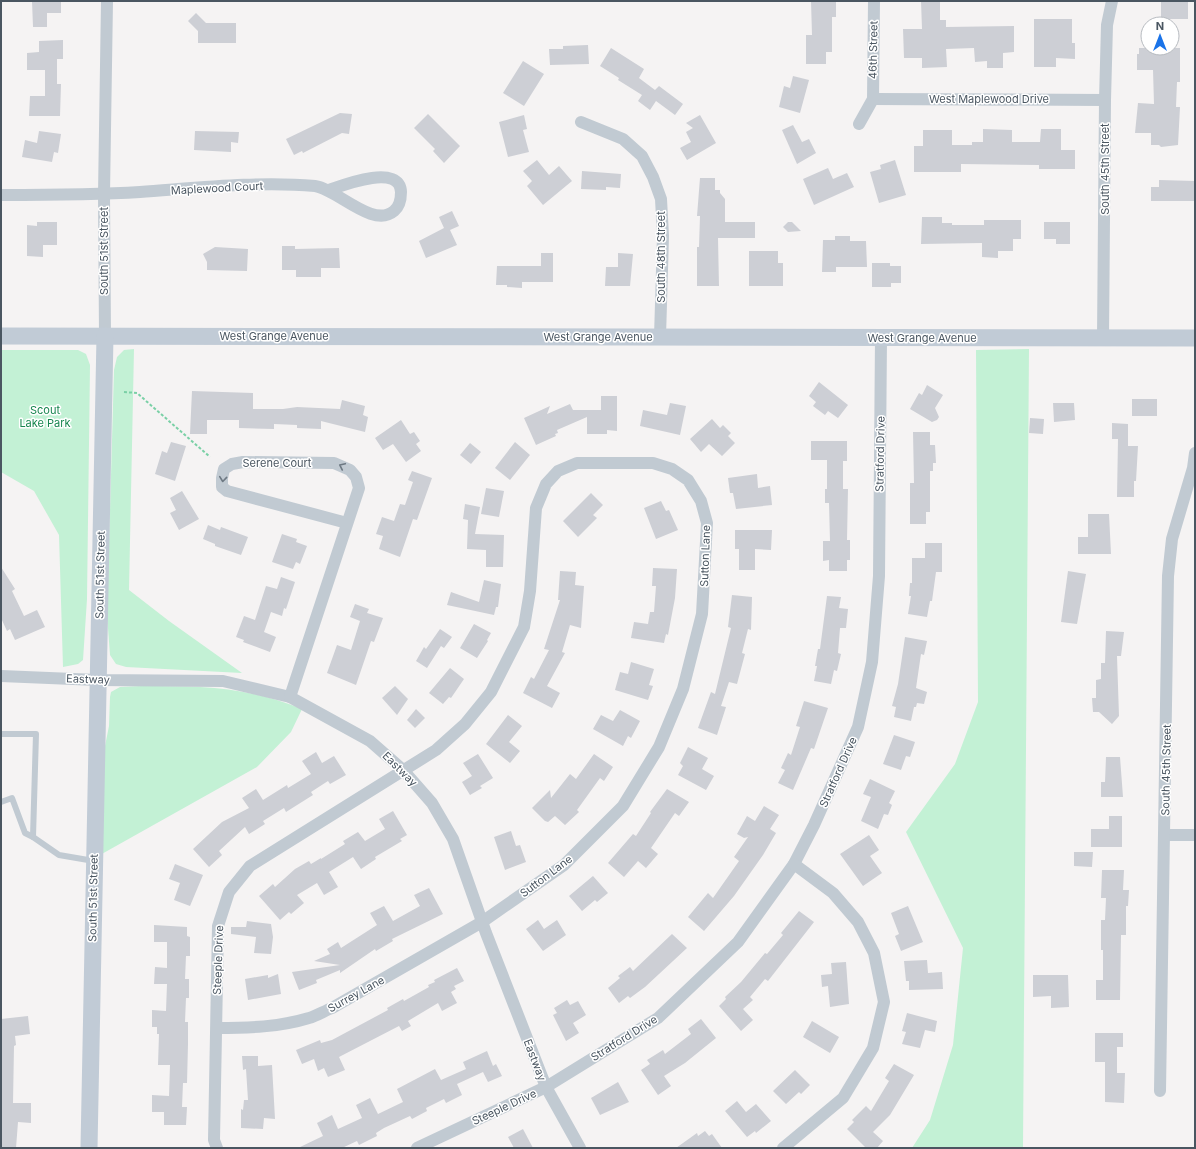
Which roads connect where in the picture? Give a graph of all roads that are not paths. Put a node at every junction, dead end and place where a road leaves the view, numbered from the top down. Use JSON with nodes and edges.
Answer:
{"nodes":[{"id":1,"x":107,"y":1,"type":"edge"},
{"id":2,"x":874,"y":1,"type":"edge"},
{"id":3,"x":1112,"y":1,"type":"edge"},
{"id":4,"x":872,"y":99,"type":"junction"},
{"id":5,"x":1105,"y":100,"type":"junction"},
{"id":6,"x":581,"y":122,"type":"dead end"},
{"id":7,"x":859,"y":124,"type":"dead end"},
{"id":8,"x":329,"y":190,"type":"junction"},
{"id":9,"x":104,"y":194,"type":"junction"},
{"id":10,"x":1,"y":195,"type":"edge"},
{"id":11,"x":1,"y":336,"type":"edge"},
{"id":12,"x":105,"y":336,"type":"junction"},
{"id":13,"x":660,"y":337,"type":"junction"},
{"id":14,"x":882,"y":338,"type":"junction"},
{"id":15,"x":1103,"y":338,"type":"junction"},
{"id":16,"x":1195,"y":338,"type":"edge"},
{"id":17,"x":1195,"y":453,"type":"edge"},
{"id":18,"x":347,"y":523,"type":"junction"},
{"id":19,"x":1,"y":676,"type":"edge"},
{"id":20,"x":97,"y":680,"type":"junction"},
{"id":21,"x":290,"y":698,"type":"junction"},
{"id":22,"x":1,"y":734,"type":"edge"},
{"id":23,"x":403,"y":770,"type":"junction"},
{"id":24,"x":1,"y":802,"type":"edge"},
{"id":25,"x":1165,"y":835,"type":"junction"},
{"id":26,"x":1195,"y":835,"type":"edge"},
{"id":27,"x":33,"y":837,"type":"junction"},
{"id":28,"x":94,"y":861,"type":"junction"},
{"id":29,"x":794,"y":864,"type":"junction"},
{"id":30,"x":482,"y":922,"type":"junction"},
{"id":31,"x":217,"y":1028,"type":"junction"},
{"id":32,"x":546,"y":1087,"type":"junction"},
{"id":33,"x":1160,"y":1091,"type":"dead end"},
{"id":34,"x":89,"y":1148,"type":"edge"},
{"id":35,"x":217,"y":1148,"type":"edge"},
{"id":36,"x":417,"y":1148,"type":"edge"},
{"id":37,"x":580,"y":1148,"type":"edge"},
{"id":38,"x":782,"y":1148,"type":"edge"}],
"edges":[{"from":1,"to":9,"type":"street","name":"South 51st Street"},
{"from":2,"to":4,"type":"street","name":"46th Street"},
{"from":3,"to":5,"type":"street","name":"South 45th Street"},
{"from":4,"to":5,"type":"street","name":"West Maplewood Drive"},
{"from":4,"to":7,"type":"street"},
{"from":5,"to":15,"type":"street","name":"South 45th Street"},
{"from":6,"to":13,"type":"street","name":"South 48th Street"},
{"from":8,"to":8,"type":"street","name":"Maplewood Court"},
{"from":8,"to":9,"type":"street","name":"Maplewood Court"},
{"from":9,"to":10,"type":"street","name":"Maplewood Court"},
{"from":9,"to":12,"type":"street","name":"South 51st Street"},
{"from":11,"to":12,"type":"street","name":"West Grange Avenue"},
{"from":12,"to":13,"type":"street","name":"West Grange Avenue"},
{"from":12,"to":20,"type":"street","name":"South 51st Street"},
{"from":13,"to":14,"type":"street","name":"West Grange Avenue"},
{"from":14,"to":15,"type":"street","name":"West Grange Avenue"},
{"from":14,"to":29,"type":"street","name":"Stratford Drive"},
{"from":15,"to":16,"type":"street","name":"West Grange Avenue"},
{"from":17,"to":25,"type":"street","name":"South 45th Street"},
{"from":18,"to":18,"type":"street","name":"Serene Court","one_way":true},
{"from":18,"to":21,"type":"street","name":"Serene Court"},
{"from":19,"to":20,"type":"street","name":"Eastway"},
{"from":20,"to":21,"type":"street","name":"Eastway"},
{"from":20,"to":28,"type":"street","name":"South 51st Street"},
{"from":21,"to":23,"type":"street","name":"Eastway"},
{"from":22,"to":27,"type":"lane"},
{"from":23,"to":30,"type":"street","name":"Eastway"},
{"from":23,"to":30,"type":"street","name":"Sutton Lane"},
{"from":23,"to":31,"type":"street","name":"Steeple Drive"},
{"from":24,"to":27,"type":"lane"},
{"from":25,"to":26,"type":"street"},
{"from":25,"to":33,"type":"street","name":"South 45th Street"},
{"from":27,"to":28,"type":"lane"},
{"from":28,"to":34,"type":"street","name":"South 51st Street"},
{"from":29,"to":32,"type":"street","name":"Stratford Drive"},
{"from":29,"to":38,"type":"street"},
{"from":30,"to":31,"type":"street","name":"Surrey Lane"},
{"from":30,"to":32,"type":"street","name":"Eastway"},
{"from":31,"to":35,"type":"street","name":"Steeple Drive"},
{"from":32,"to":36,"type":"street","name":"Steeple Drive"},
{"from":32,"to":37,"type":"street","name":"Eastway"}]}
